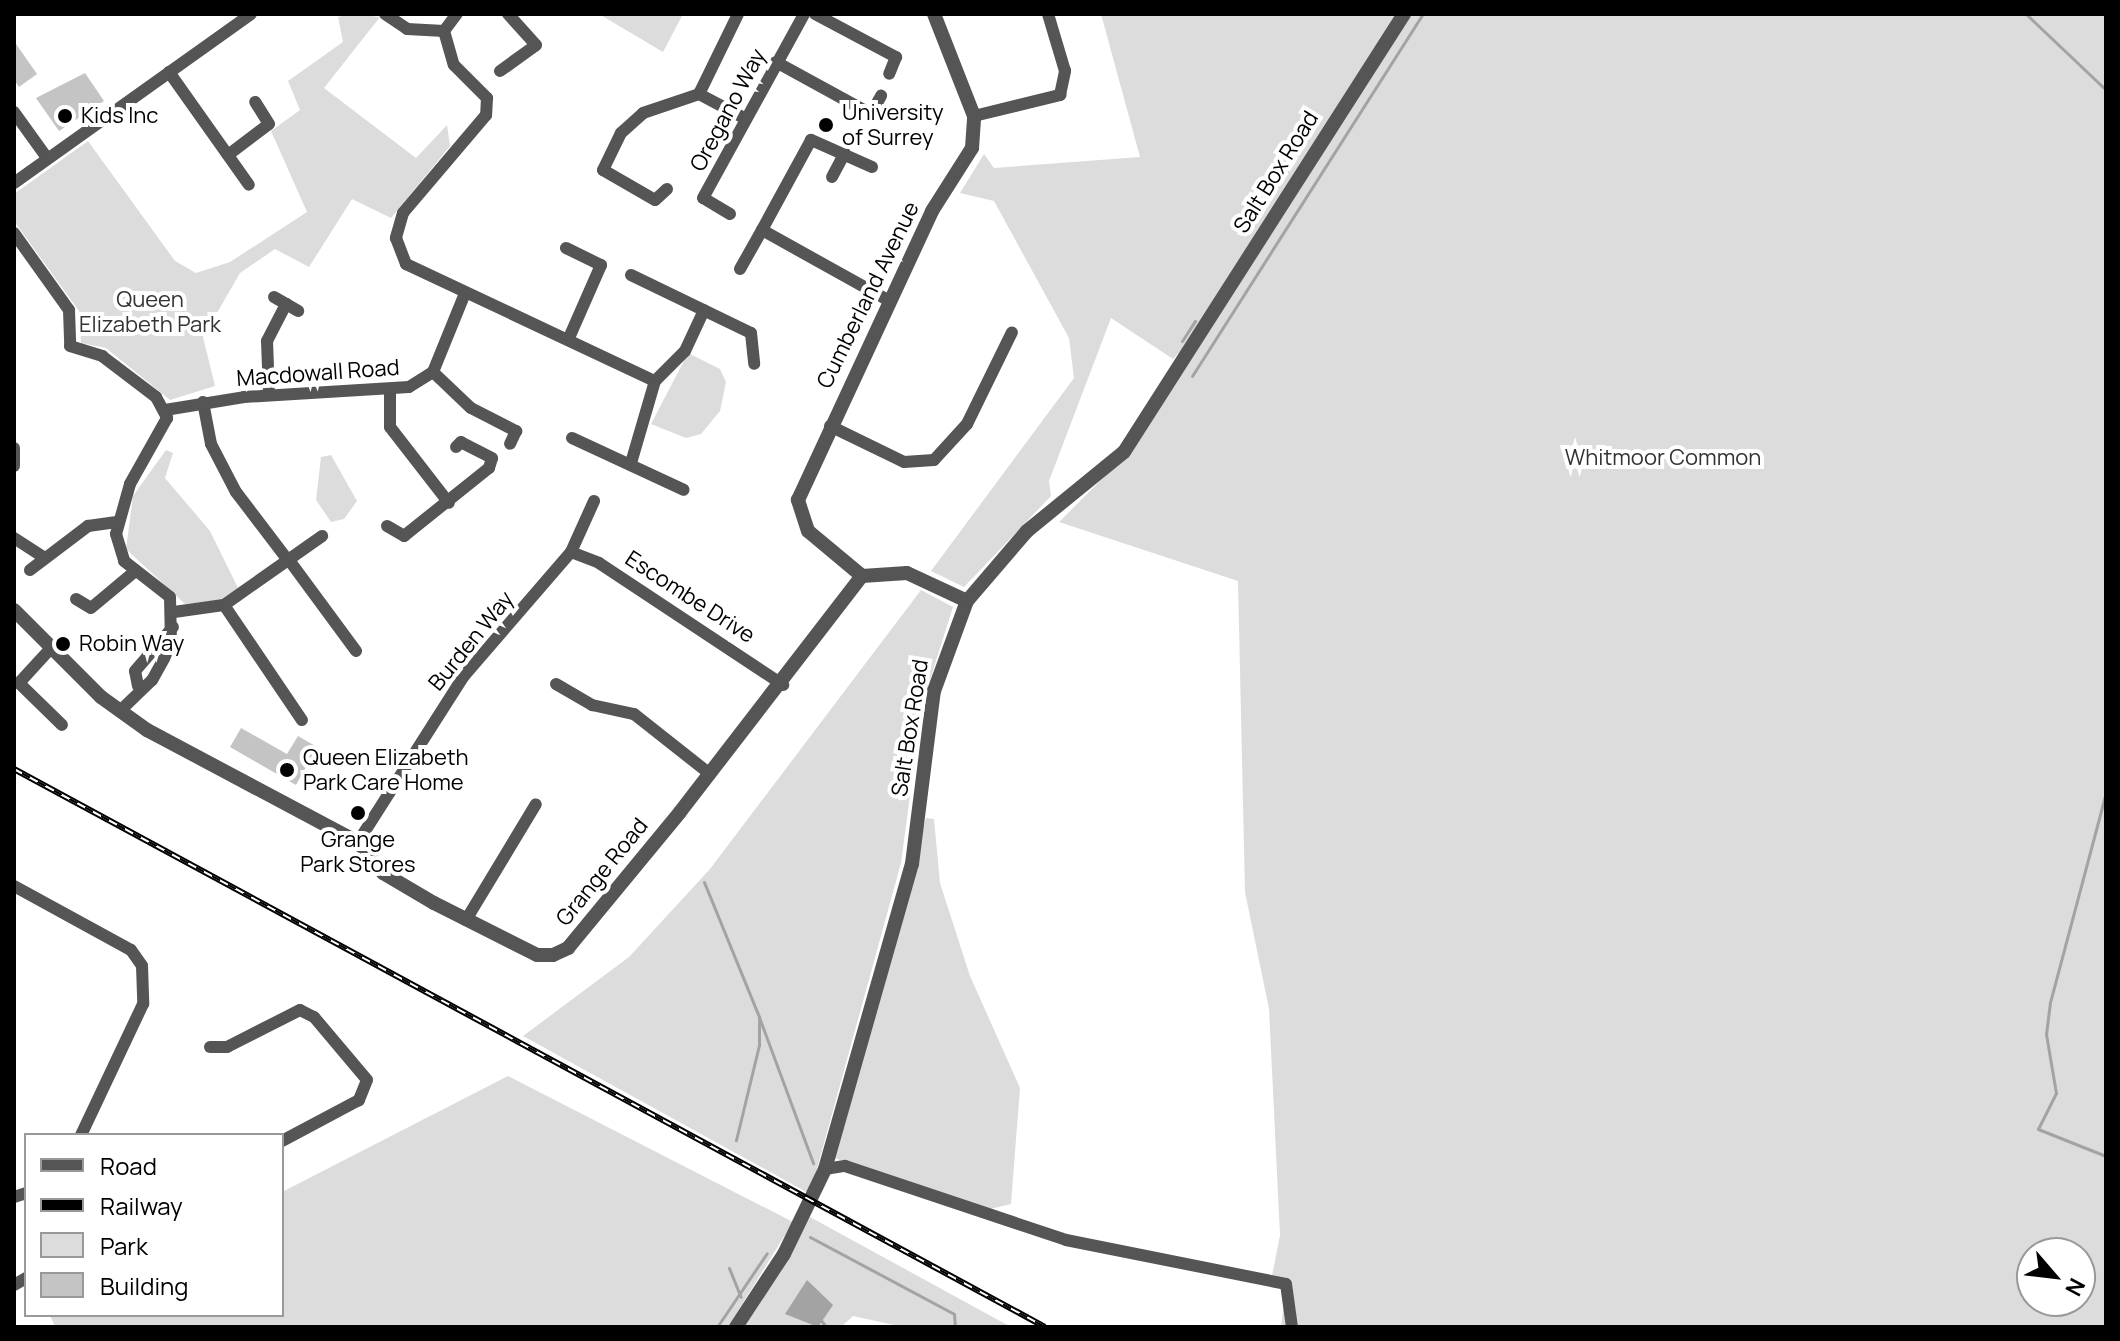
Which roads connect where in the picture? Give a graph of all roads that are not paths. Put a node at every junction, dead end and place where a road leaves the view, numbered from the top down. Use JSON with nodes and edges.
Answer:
{"nodes":[{"id":1,"x":251,"y":14,"type":"edge"},
{"id":2,"x":385,"y":14,"type":"edge"},
{"id":3,"x":457,"y":14,"type":"edge"},
{"id":4,"x":508,"y":14,"type":"edge"},
{"id":5,"x":738,"y":14,"type":"edge"},
{"id":6,"x":804,"y":14,"type":"edge"},
{"id":7,"x":815,"y":14,"type":"edge"},
{"id":8,"x":934,"y":14,"type":"edge"},
{"id":9,"x":1048,"y":14,"type":"edge"},
{"id":10,"x":1404,"y":14,"type":"edge"},
{"id":11,"x":444,"y":31,"type":"junction"},
{"id":12,"x":776,"y":62,"type":"junction"},
{"id":13,"x":500,"y":71,"type":"dead end"},
{"id":14,"x":169,"y":72,"type":"junction"},
{"id":15,"x":889,"y":74,"type":"dead end"},
{"id":16,"x":699,"y":94,"type":"junction"},
{"id":17,"x":881,"y":96,"type":"dead end"},
{"id":18,"x":255,"y":102,"type":"dead end"},
{"id":19,"x":14,"y":112,"type":"edge"},
{"id":20,"x":974,"y":116,"type":"junction"},
{"id":21,"x":746,"y":119,"type":"junction"},
{"id":22,"x":845,"y":153,"type":"junction"},
{"id":23,"x":228,"y":155,"type":"junction"},
{"id":24,"x":47,"y":158,"type":"junction"},
{"id":25,"x":872,"y":167,"type":"dead end"},
{"id":26,"x":832,"y":177,"type":"dead end"},
{"id":27,"x":14,"y":183,"type":"edge"},
{"id":28,"x":249,"y":185,"type":"dead end"},
{"id":29,"x":667,"y":189,"type":"dead end"},
{"id":30,"x":730,"y":214,"type":"dead end"},
{"id":31,"x":762,"y":230,"type":"junction"},
{"id":32,"x":14,"y":233,"type":"edge"},
{"id":33,"x":566,"y":248,"type":"dead end"},
{"id":34,"x":740,"y":269,"type":"dead end"},
{"id":35,"x":631,"y":275,"type":"dead end"},
{"id":36,"x":465,"y":293,"type":"junction"},
{"id":37,"x":888,"y":300,"type":"junction"},
{"id":38,"x":704,"y":310,"type":"junction"},
{"id":39,"x":298,"y":311,"type":"dead end"},
{"id":40,"x":1012,"y":332,"type":"dead end"},
{"id":41,"x":569,"y":338,"type":"junction"},
{"id":42,"x":754,"y":364,"type":"dead end"},
{"id":43,"x":433,"y":372,"type":"junction"},
{"id":44,"x":655,"y":381,"type":"junction"},
{"id":45,"x":390,"y":392,"type":"junction"},
{"id":46,"x":269,"y":395,"type":"junction"},
{"id":47,"x":203,"y":402,"type":"junction"},
{"id":48,"x":165,"y":410,"type":"junction"},
{"id":49,"x":830,"y":426,"type":"junction"},
{"id":50,"x":572,"y":438,"type":"dead end"},
{"id":51,"x":510,"y":444,"type":"dead end"},
{"id":52,"x":456,"y":447,"type":"dead end"},
{"id":53,"x":14,"y":448,"type":"edge"},
{"id":54,"x":631,"y":463,"type":"junction"},
{"id":55,"x":14,"y":466,"type":"edge"},
{"id":56,"x":684,"y":490,"type":"dead end"},
{"id":57,"x":594,"y":501,"type":"dead end"},
{"id":58,"x":449,"y":503,"type":"junction"},
{"id":59,"x":117,"y":522,"type":"junction"},
{"id":60,"x":387,"y":526,"type":"dead end"},
{"id":61,"x":322,"y":536,"type":"dead end"},
{"id":62,"x":14,"y":538,"type":"edge"},
{"id":63,"x":571,"y":552,"type":"junction"},
{"id":64,"x":43,"y":557,"type":"junction"},
{"id":65,"x":286,"y":558,"type":"junction"},
{"id":66,"x":30,"y":570,"type":"dead end"},
{"id":67,"x":134,"y":572,"type":"junction"},
{"id":68,"x":862,"y":576,"type":"junction"},
{"id":69,"x":76,"y":599,"type":"dead end"},
{"id":70,"x":967,"y":601,"type":"junction"},
{"id":71,"x":224,"y":605,"type":"junction"},
{"id":72,"x":14,"y":610,"type":"edge"},
{"id":73,"x":174,"y":612,"type":"junction"},
{"id":74,"x":173,"y":627,"type":"junction"},
{"id":75,"x":52,"y":647,"type":"junction"},
{"id":76,"x":356,"y":651,"type":"dead end"},
{"id":77,"x":556,"y":684,"type":"dead end"},
{"id":78,"x":16,"y":685,"type":"edge"},
{"id":79,"x":783,"y":685,"type":"junction"},
{"id":80,"x":138,"y":686,"type":"junction"},
{"id":81,"x":120,"y":711,"type":"junction"},
{"id":82,"x":302,"y":720,"type":"dead end"},
{"id":83,"x":62,"y":725,"type":"dead end"},
{"id":84,"x":710,"y":774,"type":"junction"},
{"id":85,"x":536,"y":804,"type":"dead end"},
{"id":86,"x":358,"y":842,"type":"junction"},
{"id":87,"x":14,"y":886,"type":"edge"},
{"id":88,"x":466,"y":920,"type":"junction"},
{"id":89,"x":210,"y":1047,"type":"dead end"},
{"id":90,"x":82,"y":1133,"type":"edge"},
{"id":91,"x":284,"y":1140,"type":"edge"},
{"id":92,"x":825,"y":1169,"type":"junction"},
{"id":93,"x":736,"y":1327,"type":"edge"},
{"id":94,"x":1292,"y":1327,"type":"edge"}],
"edges":[{"from":1,"to":14,"type":"street"},
{"from":2,"to":11,"type":"street"},
{"from":3,"to":11,"type":"street"},
{"from":4,"to":13,"type":"street"},
{"from":5,"to":16,"type":"street"},
{"from":6,"to":12,"type":"street","name":"Oregano Way"},
{"from":7,"to":15,"type":"street"},
{"from":8,"to":20,"type":"street","name":"Cumberland Avenue"},
{"from":9,"to":20,"type":"street"},
{"from":10,"to":70,"type":"street","name":"Salt Box Road"},
{"from":11,"to":36,"type":"street"},
{"from":12,"to":17,"type":"street"},
{"from":12,"to":21,"type":"street","name":"Oregano Way"},
{"from":14,"to":23,"type":"street"},
{"from":14,"to":24,"type":"street"},
{"from":16,"to":21,"type":"street"},
{"from":16,"to":29,"type":"street"},
{"from":18,"to":23,"type":"street"},
{"from":19,"to":24,"type":"street"},
{"from":20,"to":37,"type":"street","name":"Cumberland Avenue"},
{"from":21,"to":30,"type":"street","name":"Oregano Way"},
{"from":22,"to":25,"type":"street"},
{"from":22,"to":26,"type":"street"},
{"from":22,"to":31,"type":"street"},
{"from":23,"to":28,"type":"street"},
{"from":24,"to":27,"type":"street"},
{"from":31,"to":34,"type":"street"},
{"from":31,"to":37,"type":"street"},
{"from":32,"to":48,"type":"street"},
{"from":33,"to":41,"type":"street"},
{"from":35,"to":38,"type":"street"},
{"from":36,"to":41,"type":"street"},
{"from":36,"to":43,"type":"street"},
{"from":37,"to":49,"type":"street","name":"Cumberland Avenue"},
{"from":38,"to":42,"type":"street"},
{"from":38,"to":44,"type":"street"},
{"from":39,"to":46,"type":"street"},
{"from":40,"to":49,"type":"street"},
{"from":41,"to":44,"type":"street"},
{"from":43,"to":45,"type":"street","name":"Macdowall Road"},
{"from":43,"to":51,"type":"street"},
{"from":44,"to":54,"type":"street"},
{"from":45,"to":46,"type":"street","name":"Macdowall Road"},
{"from":45,"to":58,"type":"street"},
{"from":46,"to":47,"type":"street","name":"Macdowall Road"},
{"from":47,"to":48,"type":"street","name":"Macdowall Road"},
{"from":47,"to":65,"type":"street"},
{"from":48,"to":59,"type":"street"},
{"from":49,"to":68,"type":"street","name":"Cumberland Avenue"},
{"from":50,"to":54,"type":"street"},
{"from":52,"to":58,"type":"street"},
{"from":53,"to":55,"type":"street"},
{"from":54,"to":56,"type":"street"},
{"from":57,"to":63,"type":"street","name":"Burden Way"},
{"from":58,"to":60,"type":"street"},
{"from":59,"to":64,"type":"street"},
{"from":59,"to":67,"type":"street"},
{"from":61,"to":65,"type":"street"},
{"from":62,"to":64,"type":"street"},
{"from":63,"to":79,"type":"street","name":"Escombe Drive"},
{"from":63,"to":86,"type":"street","name":"Burden Way"},
{"from":64,"to":66,"type":"street"},
{"from":65,"to":71,"type":"street"},
{"from":65,"to":76,"type":"street"},
{"from":67,"to":69,"type":"street"},
{"from":67,"to":73,"type":"street"},
{"from":68,"to":70,"type":"street"},
{"from":68,"to":79,"type":"street","name":"Grange Road"},
{"from":70,"to":92,"type":"street","name":"Salt Box Road"},
{"from":71,"to":73,"type":"street"},
{"from":71,"to":82,"type":"street"},
{"from":72,"to":75,"type":"street","name":"Grange Road"},
{"from":73,"to":74,"type":"street"},
{"from":74,"to":80,"type":"street"},
{"from":74,"to":80,"type":"street"},
{"from":75,"to":78,"type":"street"},
{"from":75,"to":81,"type":"street","name":"Grange Road"},
{"from":77,"to":84,"type":"street"},
{"from":78,"to":83,"type":"street"},
{"from":79,"to":84,"type":"street","name":"Grange Road"},
{"from":80,"to":81,"type":"street"},
{"from":81,"to":86,"type":"street","name":"Grange Road"},
{"from":84,"to":88,"type":"street","name":"Grange Road"},
{"from":85,"to":88,"type":"street"},
{"from":86,"to":88,"type":"street","name":"Grange Road"},
{"from":87,"to":90,"type":"street"},
{"from":89,"to":91,"type":"street"},
{"from":92,"to":93,"type":"street","name":"Salt Box Road"},
{"from":92,"to":94,"type":"street"}]}
